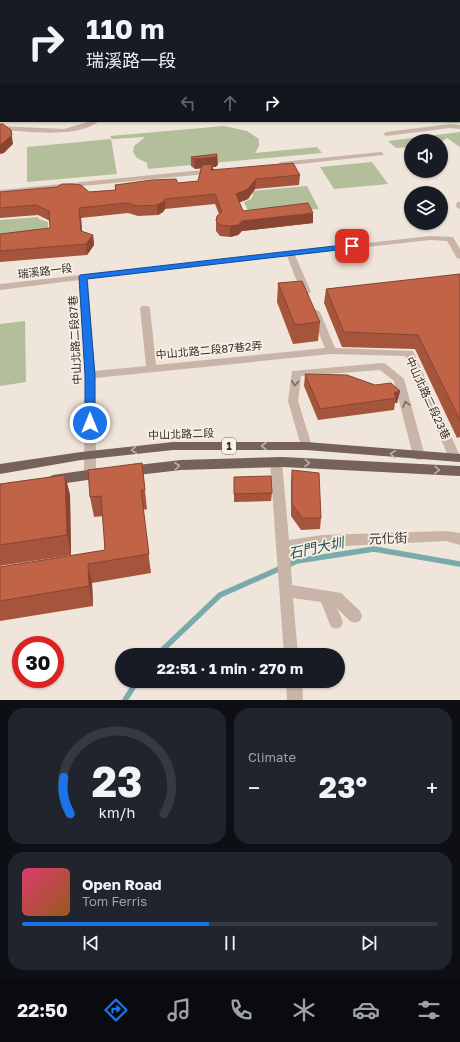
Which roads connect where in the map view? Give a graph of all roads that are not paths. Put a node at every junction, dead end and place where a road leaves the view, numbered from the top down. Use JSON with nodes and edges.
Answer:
{"nodes":[{"id":1,"x":94,"y":122,"type":"edge"},
{"id":2,"x":460,"y":127,"type":"edge"},
{"id":3,"x":3,"y":128,"type":"edge"},
{"id":4,"x":386,"y":134,"type":"dead end"},
{"id":5,"x":381,"y":154,"type":"dead end"},
{"id":6,"x":271,"y":165,"type":"edge"},
{"id":7,"x":224,"y":170,"type":"edge"},
{"id":8,"x":0,"y":192,"type":"edge"},
{"id":9,"x":290,"y":252,"type":"junction"},
{"id":10,"x":460,"y":256,"type":"edge"},
{"id":11,"x":83,"y":277,"type":"junction"},
{"id":12,"x":0,"y":287,"type":"edge"},
{"id":13,"x":145,"y":308,"type":"dead end"},
{"id":14,"x":331,"y":351,"type":"junction"},
{"id":15,"x":151,"y":368,"type":"junction"},
{"id":16,"x":90,"y":375,"type":"junction"},
{"id":17,"x":306,"y":446,"type":"junction"},
{"id":18,"x":90,"y":455,"type":"junction"},
{"id":19,"x":419,"y":456,"type":"junction"},
{"id":20,"x":458,"y":458,"type":"edge"},
{"id":21,"x":276,"y":462,"type":"junction"},
{"id":22,"x":0,"y":469,"type":"edge"},
{"id":23,"x":460,"y":471,"type":"edge"},
{"id":24,"x":90,"y":475,"type":"junction"},
{"id":25,"x":39,"y":482,"type":"edge"},
{"id":26,"x":460,"y":539,"type":"edge"},
{"id":27,"x":285,"y":548,"type":"junction"},
{"id":28,"x":286,"y":587,"type":"junction"},
{"id":29,"x":326,"y":597,"type":"junction"},
{"id":30,"x":355,"y":616,"type":"dead end"},
{"id":31,"x":336,"y":622,"type":"dead end"},
{"id":32,"x":290,"y":648,"type":"edge"},
{"id":33,"x":294,"y":688,"type":"edge"},
{"id":34,"x":295,"y":700,"type":"edge"}],
"edges":[{"from":1,"to":3,"type":"street"},
{"from":2,"to":4,"type":"street"},
{"from":5,"to":6,"type":"street"},
{"from":7,"to":8,"type":"street"},
{"from":9,"to":10,"type":"street","name":"瑞溪路一段"},
{"from":9,"to":11,"type":"street","name":"瑞溪路一段"},
{"from":9,"to":14,"type":"street"},
{"from":11,"to":12,"type":"street","name":"瑞溪路一段"},
{"from":11,"to":16,"type":"street","name":"中山北路二段87巷"},
{"from":13,"to":15,"type":"street"},
{"from":14,"to":15,"type":"street","name":"中山北路二段87巷2弄"},
{"from":14,"to":20,"type":"street","name":"中山北路二段23巷"},
{"from":15,"to":16,"type":"street","name":"中山北路二段87巷2弄"},
{"from":16,"to":18,"type":"street","name":"中山北路二段87巷"},
{"from":17,"to":18,"type":"main road","name":"中山北路二段","number":"1","one_way":true},
{"from":19,"to":17,"type":"main road","name":"中山北路二段","number":"1","one_way":true},
{"from":19,"to":17,"type":"street","one_way":true},
{"from":18,"to":22,"type":"main road","name":"中山北路二段","number":"1"},
{"from":18,"to":24,"type":"street","name":"中山北路二段87巷"},
{"from":19,"to":20,"type":"main road","name":"中山北路二段","number":"1"},
{"from":21,"to":23,"type":"main road","number":"1","one_way":true},
{"from":24,"to":21,"type":"main road","number":"1","one_way":true},
{"from":21,"to":27,"type":"street"},
{"from":24,"to":25,"type":"main road","number":"1"},
{"from":26,"to":27,"type":"street","name":"元化街"},
{"from":27,"to":28,"type":"street"},
{"from":28,"to":29,"type":"street"},
{"from":28,"to":32,"type":"street"},
{"from":29,"to":30,"type":"street"},
{"from":29,"to":31,"type":"street"},
{"from":33,"to":34,"type":"street"}]}
